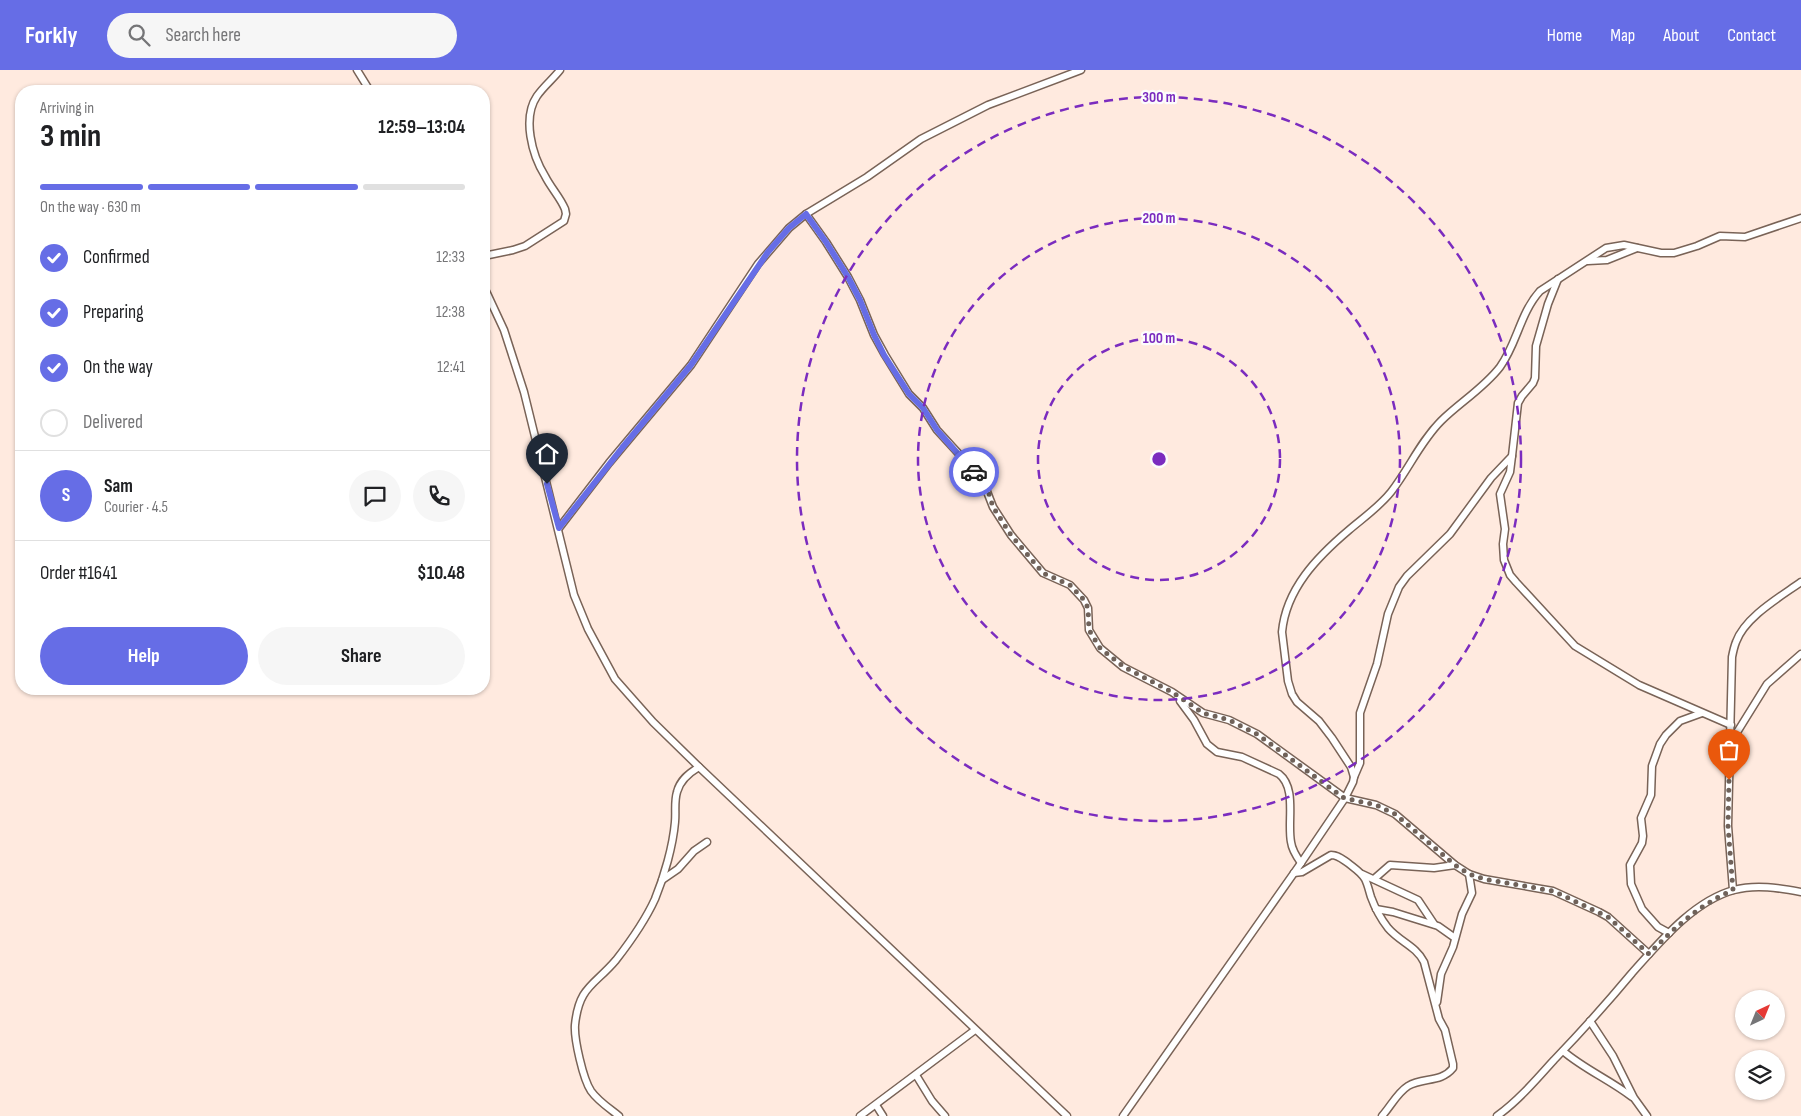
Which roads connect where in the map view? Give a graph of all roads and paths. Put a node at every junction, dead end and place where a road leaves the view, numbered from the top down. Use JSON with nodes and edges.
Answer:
{"nodes":[{"id":1,"x":357,"y":70,"type":"edge"},
{"id":2,"x":560,"y":70,"type":"edge"},
{"id":3,"x":1082,"y":70,"type":"edge"},
{"id":4,"x":366,"y":85,"type":"edge"},
{"id":5,"x":806,"y":214,"type":"junction"},
{"id":6,"x":1801,"y":218,"type":"edge"},
{"id":7,"x":1637,"y":248,"type":"junction"},
{"id":8,"x":490,"y":255,"type":"edge"},
{"id":9,"x":1588,"y":260,"type":"junction"},
{"id":10,"x":1559,"y":277,"type":"junction"},
{"id":11,"x":490,"y":300,"type":"edge"},
{"id":12,"x":1512,"y":456,"type":"junction"},
{"id":13,"x":559,"y":528,"type":"junction"},
{"id":14,"x":1801,"y":582,"type":"edge"},
{"id":15,"x":1801,"y":654,"type":"edge"},
{"id":16,"x":1172,"y":692,"type":"junction"},
{"id":17,"x":1702,"y":712,"type":"junction"},
{"id":18,"x":1731,"y":725,"type":"junction"},
{"id":19,"x":1730,"y":742,"type":"junction"},
{"id":20,"x":699,"y":767,"type":"junction"},
{"id":21,"x":1354,"y":777,"type":"junction"},
{"id":22,"x":1344,"y":798,"type":"junction"},
{"id":23,"x":706,"y":842,"type":"dead end"},
{"id":24,"x":1301,"y":863,"type":"junction"},
{"id":25,"x":1455,"y":865,"type":"junction"},
{"id":26,"x":1294,"y":873,"type":"junction"},
{"id":27,"x":1361,"y":874,"type":"junction"},
{"id":28,"x":1469,"y":874,"type":"junction"},
{"id":29,"x":1374,"y":879,"type":"junction"},
{"id":30,"x":662,"y":880,"type":"junction"},
{"id":31,"x":1733,"y":890,"type":"junction"},
{"id":32,"x":1801,"y":892,"type":"edge"},
{"id":33,"x":1376,"y":909,"type":"junction"},
{"id":34,"x":1434,"y":924,"type":"junction"},
{"id":35,"x":1669,"y":933,"type":"junction"},
{"id":36,"x":1455,"y":938,"type":"junction"},
{"id":37,"x":1649,"y":954,"type":"junction"},
{"id":38,"x":1437,"y":1006,"type":"junction"},
{"id":39,"x":1590,"y":1022,"type":"junction"},
{"id":40,"x":975,"y":1030,"type":"junction"},
{"id":41,"x":1562,"y":1051,"type":"junction"},
{"id":42,"x":916,"y":1075,"type":"junction"},
{"id":43,"x":1634,"y":1098,"type":"junction"},
{"id":44,"x":876,"y":1105,"type":"junction"},
{"id":45,"x":619,"y":1116,"type":"edge"},
{"id":46,"x":860,"y":1116,"type":"edge"},
{"id":47,"x":883,"y":1116,"type":"edge"},
{"id":48,"x":945,"y":1116,"type":"edge"},
{"id":49,"x":1067,"y":1116,"type":"edge"},
{"id":50,"x":1123,"y":1116,"type":"edge"},
{"id":51,"x":1382,"y":1116,"type":"edge"},
{"id":52,"x":1497,"y":1116,"type":"edge"},
{"id":53,"x":1647,"y":1116,"type":"edge"}],
"edges":[{"from":1,"to":4,"type":"street"},
{"from":2,"to":8,"type":"street"},
{"from":3,"to":5,"type":"street"},
{"from":5,"to":13,"type":"street"},
{"from":5,"to":16,"type":"street"},
{"from":6,"to":7,"type":"street"},
{"from":7,"to":9,"type":"street"},
{"from":7,"to":9,"type":"street"},
{"from":9,"to":10,"type":"street"},
{"from":10,"to":12,"type":"street"},
{"from":10,"to":21,"type":"street"},
{"from":11,"to":13,"type":"street"},
{"from":12,"to":17,"type":"street"},
{"from":12,"to":21,"type":"street"},
{"from":13,"to":20,"type":"street"},
{"from":14,"to":18,"type":"street"},
{"from":15,"to":19,"type":"street"},
{"from":16,"to":22,"type":"street"},
{"from":16,"to":24,"type":"street"},
{"from":17,"to":18,"type":"street"},
{"from":17,"to":35,"type":"street"},
{"from":18,"to":19,"type":"street"},
{"from":19,"to":31,"type":"street"},
{"from":20,"to":30,"type":"street"},
{"from":20,"to":40,"type":"street"},
{"from":21,"to":22,"type":"street"},
{"from":22,"to":24,"type":"street"},
{"from":22,"to":25,"type":"street"},
{"from":23,"to":30,"type":"street"},
{"from":24,"to":26,"type":"street"},
{"from":25,"to":28,"type":"street"},
{"from":25,"to":29,"type":"street"},
{"from":26,"to":27,"type":"street"},
{"from":26,"to":50,"type":"street"},
{"from":27,"to":29,"type":"street"},
{"from":27,"to":33,"type":"street"},
{"from":28,"to":36,"type":"street"},
{"from":28,"to":37,"type":"street"},
{"from":29,"to":34,"type":"street"},
{"from":30,"to":45,"type":"street"},
{"from":31,"to":32,"type":"street"},
{"from":31,"to":35,"type":"street"},
{"from":33,"to":34,"type":"street"},
{"from":33,"to":38,"type":"street"},
{"from":34,"to":36,"type":"street"},
{"from":35,"to":37,"type":"street"},
{"from":36,"to":38,"type":"street"},
{"from":37,"to":39,"type":"street"},
{"from":38,"to":51,"type":"street"},
{"from":39,"to":41,"type":"street"},
{"from":39,"to":43,"type":"street"},
{"from":40,"to":42,"type":"street"},
{"from":40,"to":49,"type":"street"},
{"from":41,"to":43,"type":"street"},
{"from":41,"to":52,"type":"street"},
{"from":42,"to":44,"type":"street"},
{"from":42,"to":48,"type":"street"},
{"from":43,"to":53,"type":"street"},
{"from":44,"to":46,"type":"street"},
{"from":44,"to":47,"type":"street"}]}
